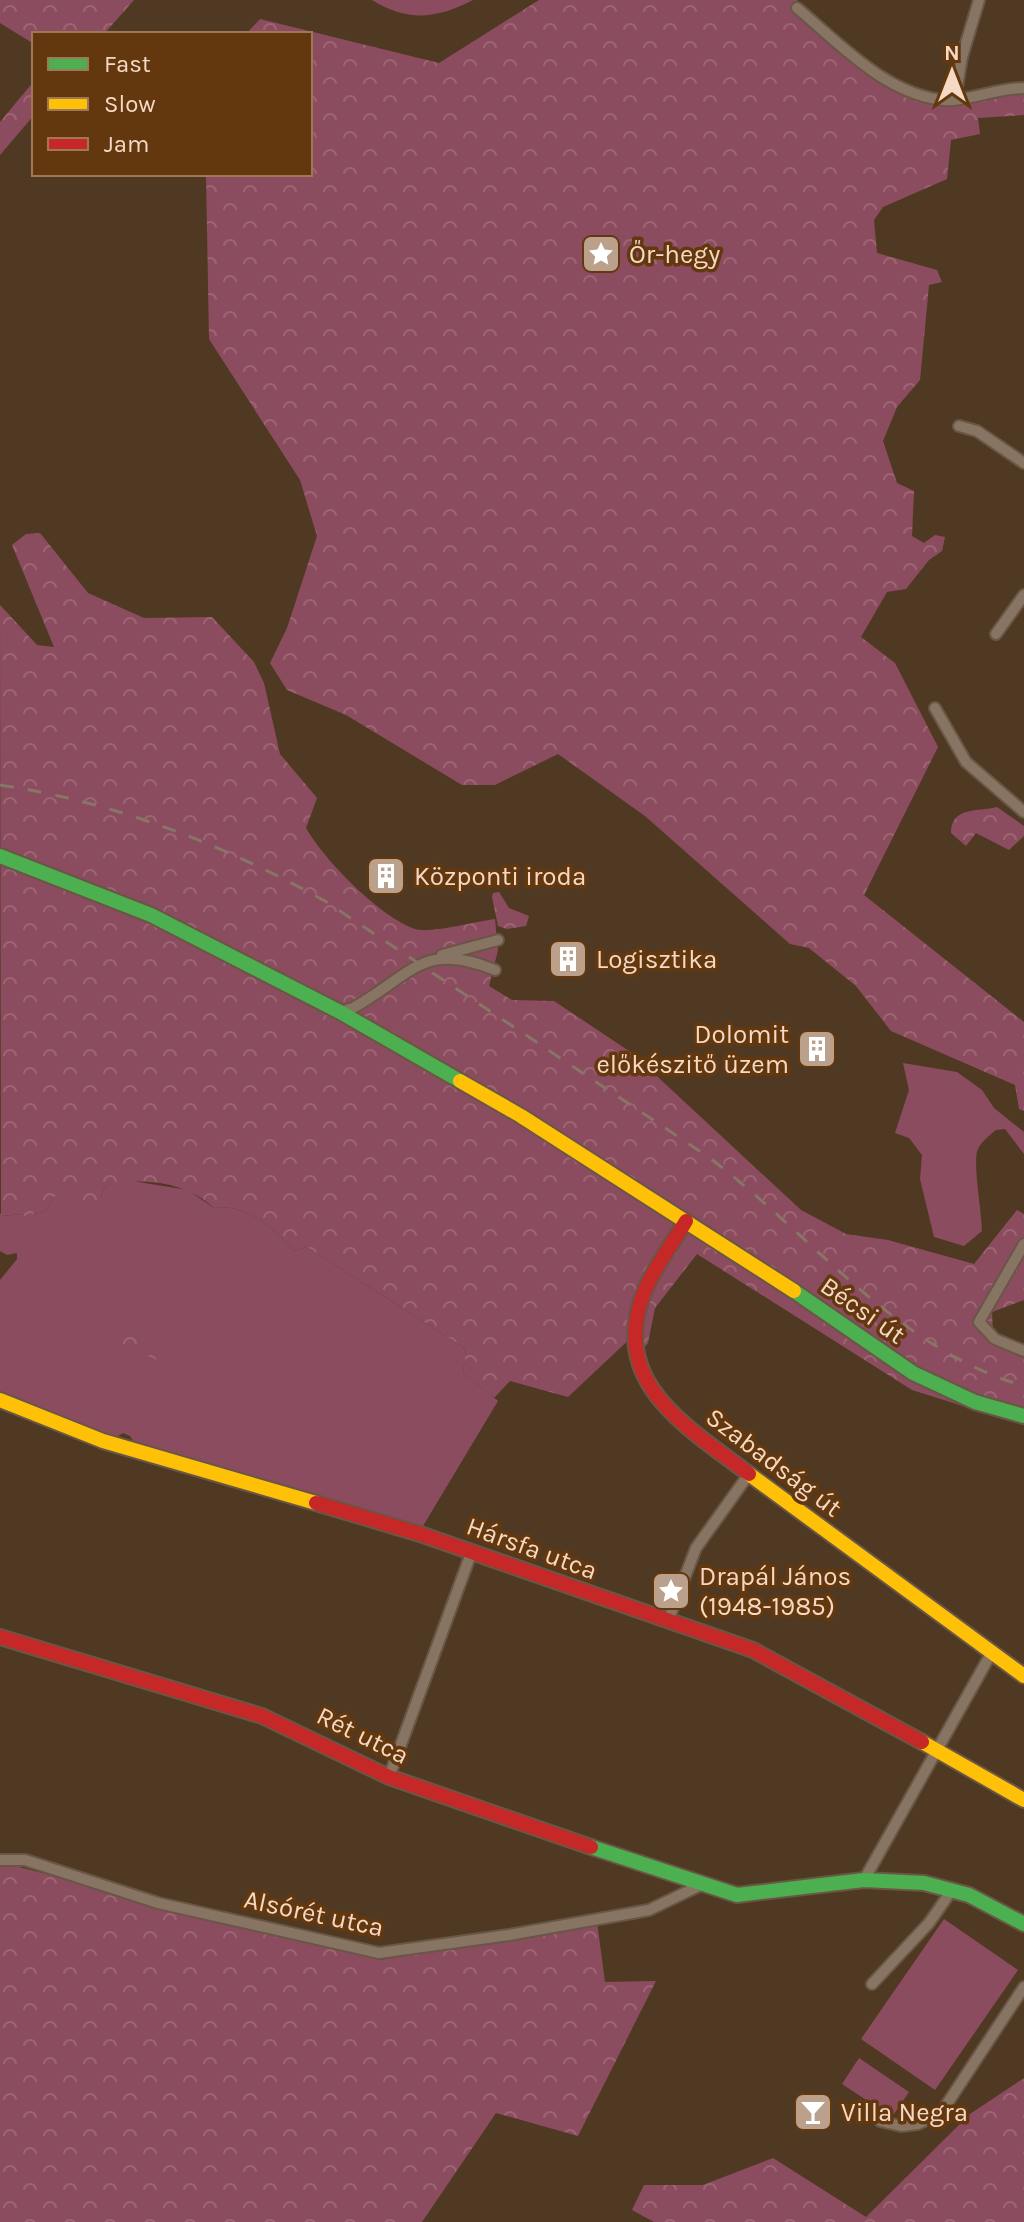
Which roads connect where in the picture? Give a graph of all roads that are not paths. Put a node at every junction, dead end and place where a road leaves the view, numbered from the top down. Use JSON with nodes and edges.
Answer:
{"nodes":[{"id":1,"x":979,"y":0,"type":"edge"},
{"id":2,"x":797,"y":8,"type":"dead end"},
{"id":3,"x":1024,"y":88,"type":"edge"},
{"id":4,"x":955,"y":99,"type":"junction"},
{"id":5,"x":959,"y":426,"type":"dead end"},
{"id":6,"x":1024,"y":463,"type":"edge"},
{"id":7,"x":1024,"y":595,"type":"edge"},
{"id":8,"x":996,"y":634,"type":"dead end"},
{"id":9,"x":935,"y":708,"type":"dead end"},
{"id":10,"x":1024,"y":812,"type":"edge"},
{"id":11,"x":0,"y":856,"type":"edge"},
{"id":12,"x":498,"y":940,"type":"dead end"},
{"id":13,"x":436,"y":957,"type":"junction"},
{"id":14,"x":495,"y":970,"type":"dead end"},
{"id":15,"x":368,"y":1000,"type":"junction"},
{"id":16,"x":340,"y":1012,"type":"junction"},
{"id":17,"x":366,"y":1027,"type":"junction"},
{"id":18,"x":686,"y":1221,"type":"junction"},
{"id":19,"x":1024,"y":1244,"type":"edge"},
{"id":20,"x":1024,"y":1351,"type":"edge"},
{"id":21,"x":0,"y":1400,"type":"edge"},
{"id":22,"x":1024,"y":1416,"type":"edge"},
{"id":23,"x":749,"y":1474,"type":"junction"},
{"id":24,"x":472,"y":1551,"type":"junction"},
{"id":25,"x":668,"y":1621,"type":"junction"},
{"id":26,"x":0,"y":1637,"type":"edge"},
{"id":27,"x":992,"y":1652,"type":"junction"},
{"id":28,"x":1024,"y":1676,"type":"edge"},
{"id":29,"x":936,"y":1750,"type":"junction"},
{"id":30,"x":389,"y":1777,"type":"junction"},
{"id":31,"x":1024,"y":1800,"type":"edge"},
{"id":32,"x":0,"y":1860,"type":"edge"},
{"id":33,"x":864,"y":1880,"type":"junction"},
{"id":34,"x":701,"y":1885,"type":"junction"},
{"id":35,"x":952,"y":1890,"type":"junction"},
{"id":36,"x":1024,"y":1924,"type":"edge"},
{"id":37,"x":872,"y":1984,"type":"dead end"},
{"id":38,"x":1024,"y":1987,"type":"edge"},
{"id":39,"x":880,"y":2121,"type":"dead end"}],
"edges":[{"from":1,"to":4,"type":"street"},
{"from":2,"to":4,"type":"street"},
{"from":3,"to":4,"type":"street"},
{"from":5,"to":6,"type":"street"},
{"from":7,"to":8,"type":"street"},
{"from":9,"to":10,"type":"street"},
{"from":11,"to":16,"type":"street","name":"Bécsi út"},
{"from":12,"to":13,"type":"street"},
{"from":13,"to":14,"type":"street"},
{"from":13,"to":15,"type":"street"},
{"from":15,"to":16,"type":"street"},
{"from":15,"to":17,"type":"street"},
{"from":16,"to":17,"type":"street","name":"Bécsi út"},
{"from":17,"to":18,"type":"street","name":"Bécsi út"},
{"from":18,"to":22,"type":"street","name":"Bécsi út"},
{"from":18,"to":23,"type":"street","name":"Szabadság út"},
{"from":19,"to":20,"type":"street"},
{"from":21,"to":24,"type":"street","name":"Hársfa utca"},
{"from":23,"to":25,"type":"street"},
{"from":23,"to":27,"type":"street","name":"Szabadság út"},
{"from":24,"to":25,"type":"street","name":"Hársfa utca"},
{"from":24,"to":30,"type":"street"},
{"from":25,"to":29,"type":"street","name":"Hársfa utca"},
{"from":26,"to":30,"type":"street","name":"Rét utca"},
{"from":27,"to":28,"type":"street","name":"Szabadság út"},
{"from":27,"to":29,"type":"street"},
{"from":29,"to":31,"type":"street","name":"Hársfa utca"},
{"from":29,"to":33,"type":"street"},
{"from":30,"to":34,"type":"street","name":"Rét utca"},
{"from":32,"to":34,"type":"street","name":"Alsórét utca"},
{"from":33,"to":34,"type":"street","name":"Rét utca"},
{"from":33,"to":35,"type":"street","name":"Rét utca"},
{"from":35,"to":36,"type":"street","name":"Rét utca"},
{"from":35,"to":37,"type":"street"},
{"from":38,"to":39,"type":"street"}]}
